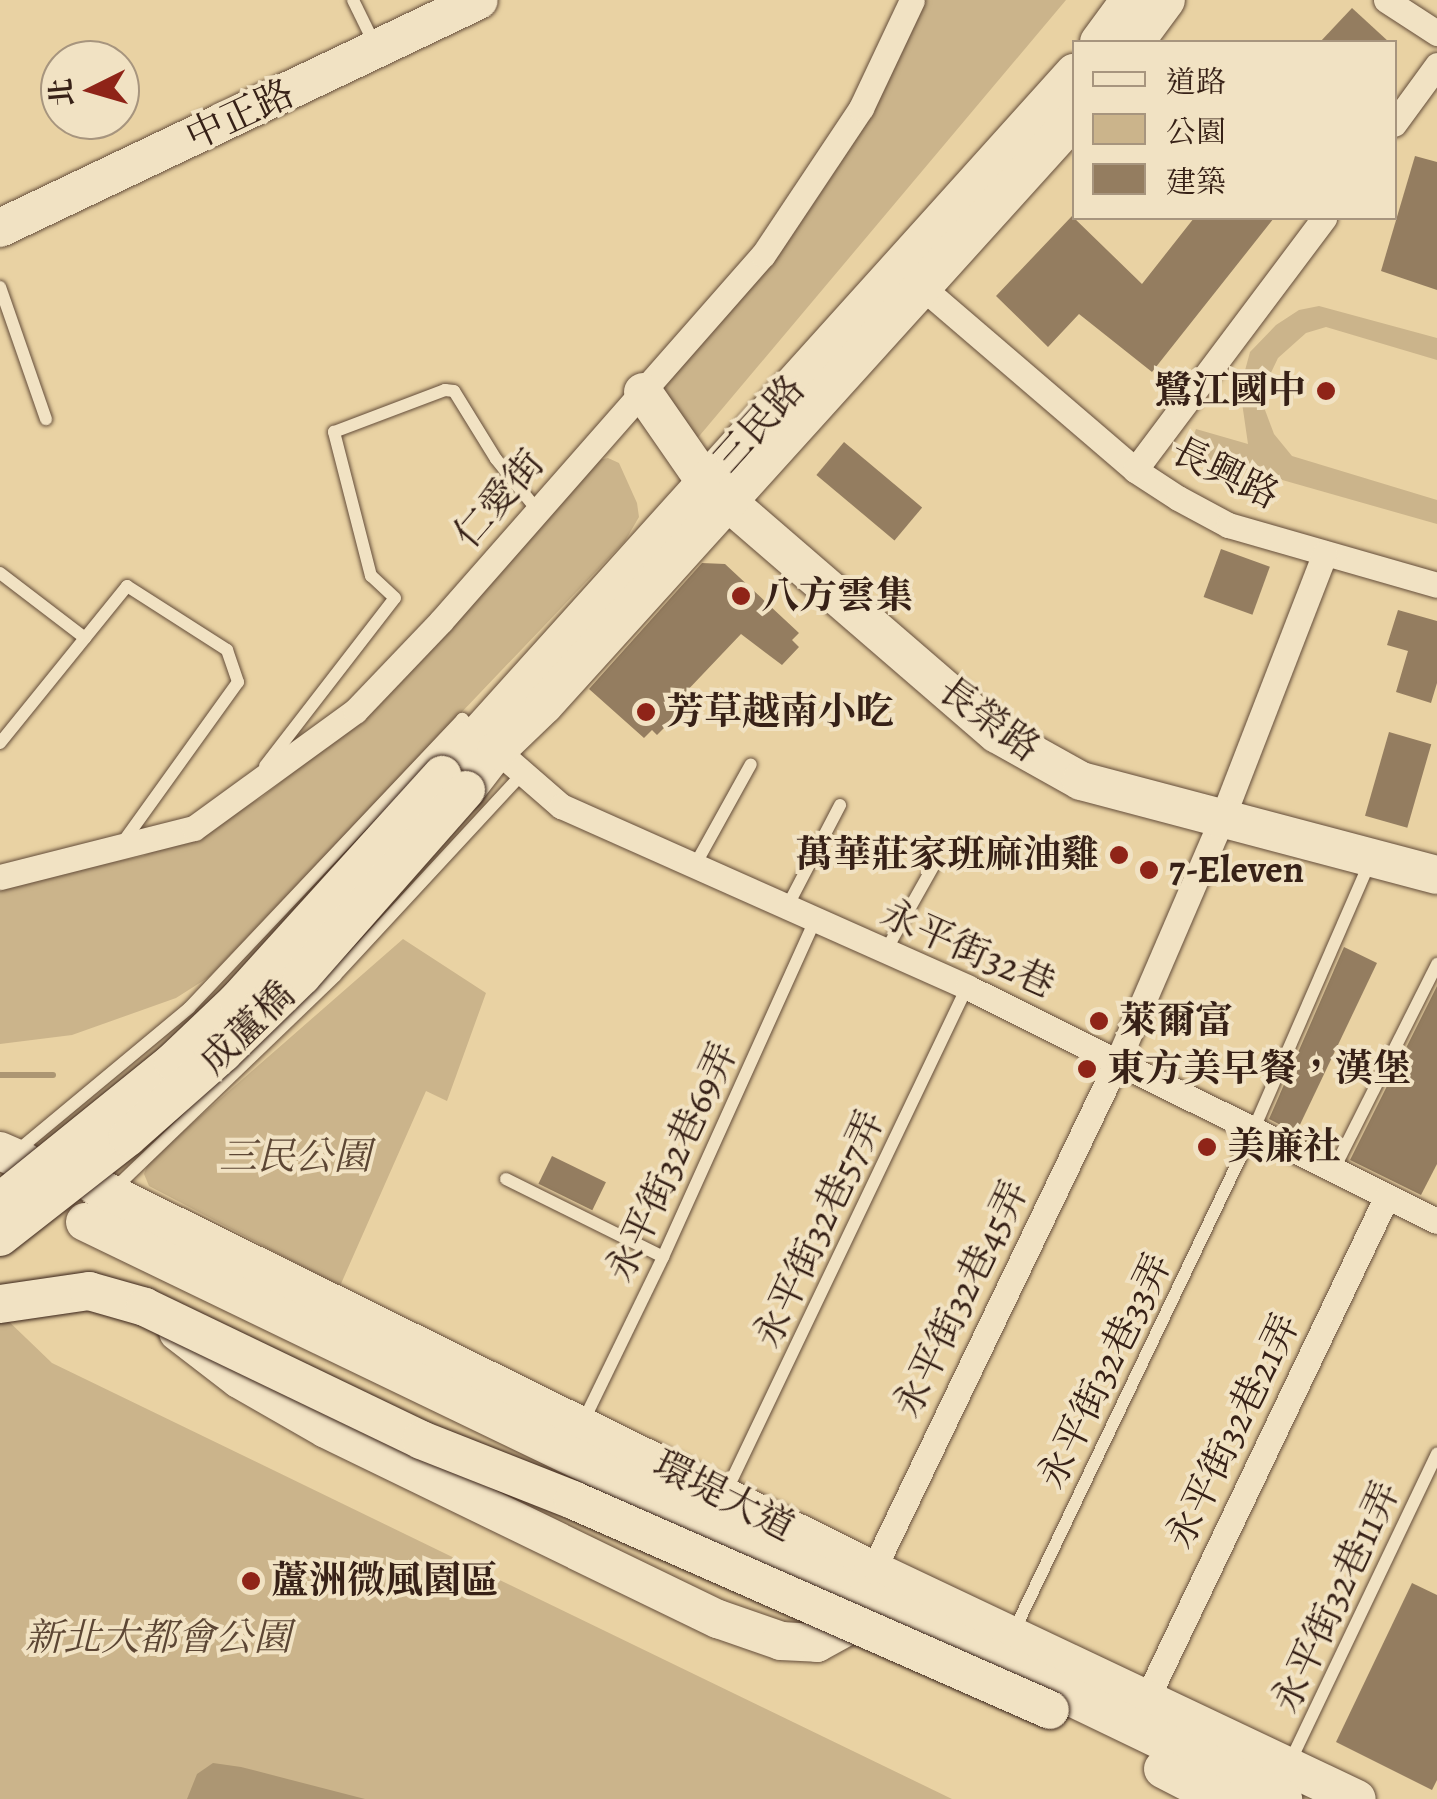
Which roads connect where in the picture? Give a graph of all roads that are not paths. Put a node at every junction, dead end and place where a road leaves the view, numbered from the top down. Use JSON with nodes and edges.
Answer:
{"nodes":[{"id":1,"x":353,"y":0,"type":"edge"},
{"id":2,"x":479,"y":0,"type":"edge"},
{"id":3,"x":912,"y":0,"type":"edge"},
{"id":4,"x":1130,"y":0,"type":"edge"},
{"id":5,"x":1166,"y":0,"type":"edge"},
{"id":6,"x":1386,"y":0,"type":"edge"},
{"id":7,"x":1437,"y":32,"type":"edge"},
{"id":8,"x":1100,"y":40,"type":"edge"},
{"id":9,"x":1136,"y":40,"type":"edge"},
{"id":10,"x":377,"y":49,"type":"junction"},
{"id":11,"x":1437,"y":65,"type":"edge"},
{"id":12,"x":1072,"y":75,"type":"edge"},
{"id":13,"x":1072,"y":120,"type":"edge"},
{"id":14,"x":1397,"y":120,"type":"edge"},
{"id":15,"x":1322,"y":220,"type":"edge"},
{"id":16,"x":0,"y":228,"type":"edge"},
{"id":17,"x":0,"y":287,"type":"edge"},
{"id":18,"x":924,"y":288,"type":"junction"},
{"id":19,"x":643,"y":392,"type":"junction"},
{"id":20,"x":46,"y":419,"type":"dead end"},
{"id":21,"x":1135,"y":470,"type":"junction"},
{"id":22,"x":716,"y":492,"type":"junction"},
{"id":23,"x":538,"y":511,"type":"junction"},
{"id":24,"x":1325,"y":553,"type":"junction"},
{"id":25,"x":0,"y":573,"type":"edge"},
{"id":26,"x":1437,"y":585,"type":"edge"},
{"id":27,"x":85,"y":638,"type":"junction"},
{"id":28,"x":0,"y":742,"type":"edge"},
{"id":29,"x":499,"y":752,"type":"junction"},
{"id":30,"x":751,"y":764,"type":"dead end"},
{"id":31,"x":454,"y":783,"type":"junction"},
{"id":32,"x":245,"y":793,"type":"junction"},
{"id":33,"x":840,"y":805,"type":"dead end"},
{"id":34,"x":1221,"y":821,"type":"junction"},
{"id":35,"x":120,"y":847,"type":"junction"},
{"id":36,"x":1370,"y":861,"type":"junction"},
{"id":37,"x":695,"y":865,"type":"junction"},
{"id":38,"x":934,"y":865,"type":"dead end"},
{"id":39,"x":1437,"y":875,"type":"edge"},
{"id":40,"x":0,"y":877,"type":"edge"},
{"id":41,"x":787,"y":907,"type":"junction"},
{"id":42,"x":814,"y":922,"type":"junction"},
{"id":43,"x":885,"y":952,"type":"junction"},
{"id":44,"x":1437,"y":964,"type":"edge"},
{"id":45,"x":967,"y":987,"type":"junction"},
{"id":46,"x":1118,"y":1060,"type":"junction"},
{"id":47,"x":1252,"y":1132,"type":"junction"},
{"id":48,"x":12,"y":1156,"type":"edge"},
{"id":49,"x":1333,"y":1171,"type":"junction"},
{"id":50,"x":506,"y":1179,"type":"dead end"},
{"id":51,"x":1388,"y":1196,"type":"junction"},
{"id":52,"x":91,"y":1199,"type":"junction"},
{"id":53,"x":0,"y":1202,"type":"edge"},
{"id":54,"x":1434,"y":1214,"type":"edge"},
{"id":55,"x":0,"y":1237,"type":"edge"},
{"id":56,"x":663,"y":1258,"type":"junction"},
{"id":57,"x":0,"y":1304,"type":"edge"},
{"id":58,"x":145,"y":1307,"type":"junction"},
{"id":59,"x":582,"y":1424,"type":"junction"},
{"id":60,"x":1437,"y":1454,"type":"edge"},
{"id":61,"x":724,"y":1496,"type":"junction"},
{"id":62,"x":868,"y":1584,"type":"junction"},
{"id":63,"x":1012,"y":1635,"type":"junction"},
{"id":64,"x":1147,"y":1698,"type":"junction"},
{"id":65,"x":1286,"y":1782,"type":"edge"},
{"id":66,"x":1221,"y":1799,"type":"edge"},
{"id":67,"x":1357,"y":1799,"type":"edge"}],
"edges":[{"from":1,"to":10,"type":"lane"},
{"from":2,"to":10,"type":"main road","name":"中正路"},
{"from":3,"to":19,"type":"street","name":"仁愛街"},
{"from":4,"to":8,"type":"main road"},
{"from":5,"to":9,"type":"main road"},
{"from":6,"to":7,"type":"street"},
{"from":10,"to":16,"type":"main road","name":"中正路"},
{"from":11,"to":14,"type":"street"},
{"from":12,"to":22,"type":"main road","name":"三民路"},
{"from":13,"to":18,"type":"main road","name":"三民路"},
{"from":15,"to":21,"type":"street"},
{"from":17,"to":20,"type":"lane"},
{"from":18,"to":21,"type":"street","name":"長興路"},
{"from":18,"to":22,"type":"main road","name":"三民路"},
{"from":19,"to":22,"type":"main road","name":"長榮路"},
{"from":19,"to":23,"type":"street","name":"仁愛街"},
{"from":21,"to":24,"type":"street","name":"長興路"},
{"from":22,"to":29,"type":"main road","name":"三民路"},
{"from":22,"to":34,"type":"main road","name":"長榮路"},
{"from":23,"to":32,"type":"street","name":"仁愛街"},
{"from":23,"to":32,"type":"lane"},
{"from":24,"to":26,"type":"street","name":"長興路"},
{"from":24,"to":34,"type":"street","name":"永平街32巷45弄"},
{"from":25,"to":27,"type":"lane"},
{"from":27,"to":28,"type":"lane"},
{"from":27,"to":35,"type":"lane"},
{"from":29,"to":31,"type":"main road","name":"三民路"},
{"from":29,"to":37,"type":"street","name":"永平街32巷"},
{"from":29,"to":48,"type":"lane"},
{"from":29,"to":52,"type":"lane"},
{"from":30,"to":37,"type":"lane"},
{"from":31,"to":53,"type":"main road","name":"成蘆橋","bridge":true},
{"from":31,"to":55,"type":"main road","name":"成蘆橋","bridge":true},
{"from":32,"to":35,"type":"street","name":"仁愛街"},
{"from":33,"to":41,"type":"lane"},
{"from":34,"to":36,"type":"main road","name":"長榮路"},
{"from":34,"to":46,"type":"street","name":"永平街32巷45弄"},
{"from":35,"to":40,"type":"street","name":"仁愛街"},
{"from":36,"to":39,"type":"main road","name":"長榮路"},
{"from":36,"to":47,"type":"lane","name":"永平街32巷33弄"},
{"from":37,"to":41,"type":"street","name":"永平街32巷"},
{"from":38,"to":43,"type":"lane"},
{"from":41,"to":42,"type":"street","name":"永平街32巷"},
{"from":42,"to":43,"type":"street","name":"永平街32巷"},
{"from":42,"to":56,"type":"lane","name":"永平街32巷69弄"},
{"from":43,"to":45,"type":"street","name":"永平街32巷"},
{"from":44,"to":49,"type":"lane"},
{"from":45,"to":46,"type":"street","name":"永平街32巷"},
{"from":45,"to":61,"type":"lane","name":"永平街32巷57弄"},
{"from":46,"to":47,"type":"street","name":"永平街32巷"},
{"from":46,"to":62,"type":"street","name":"永平街32巷45弄"},
{"from":47,"to":49,"type":"street","name":"永平街32巷"},
{"from":47,"to":63,"type":"lane","name":"永平街32巷33弄"},
{"from":48,"to":52,"type":"lane"},
{"from":49,"to":51,"type":"street","name":"永平街32巷"},
{"from":50,"to":56,"type":"lane"},
{"from":51,"to":54,"type":"street","name":"永平街32巷"},
{"from":51,"to":64,"type":"street","name":"永平街32巷21弄"},
{"from":52,"to":59,"type":"main road","name":"環堤大道"},
{"from":52,"to":62,"type":"main road","name":"環堤大道"},
{"from":56,"to":59,"type":"lane","name":"永平街32巷69弄"},
{"from":57,"to":58,"type":"main road","bridge":true},
{"from":58,"to":62,"type":"main road","bridge":true},
{"from":58,"to":66,"type":"main road","bridge":true},
{"from":59,"to":61,"type":"main road","name":"環堤大道"},
{"from":60,"to":65,"type":"lane","name":"永平街32巷11弄"},
{"from":61,"to":62,"type":"main road","name":"環堤大道"},
{"from":62,"to":63,"type":"main road","name":"環堤大道"},
{"from":62,"to":65,"type":"main road","name":"環堤大道"},
{"from":63,"to":64,"type":"main road","name":"環堤大道"},
{"from":64,"to":65,"type":"main road","name":"環堤大道"},
{"from":65,"to":67,"type":"main road","name":"環堤大道"}]}
